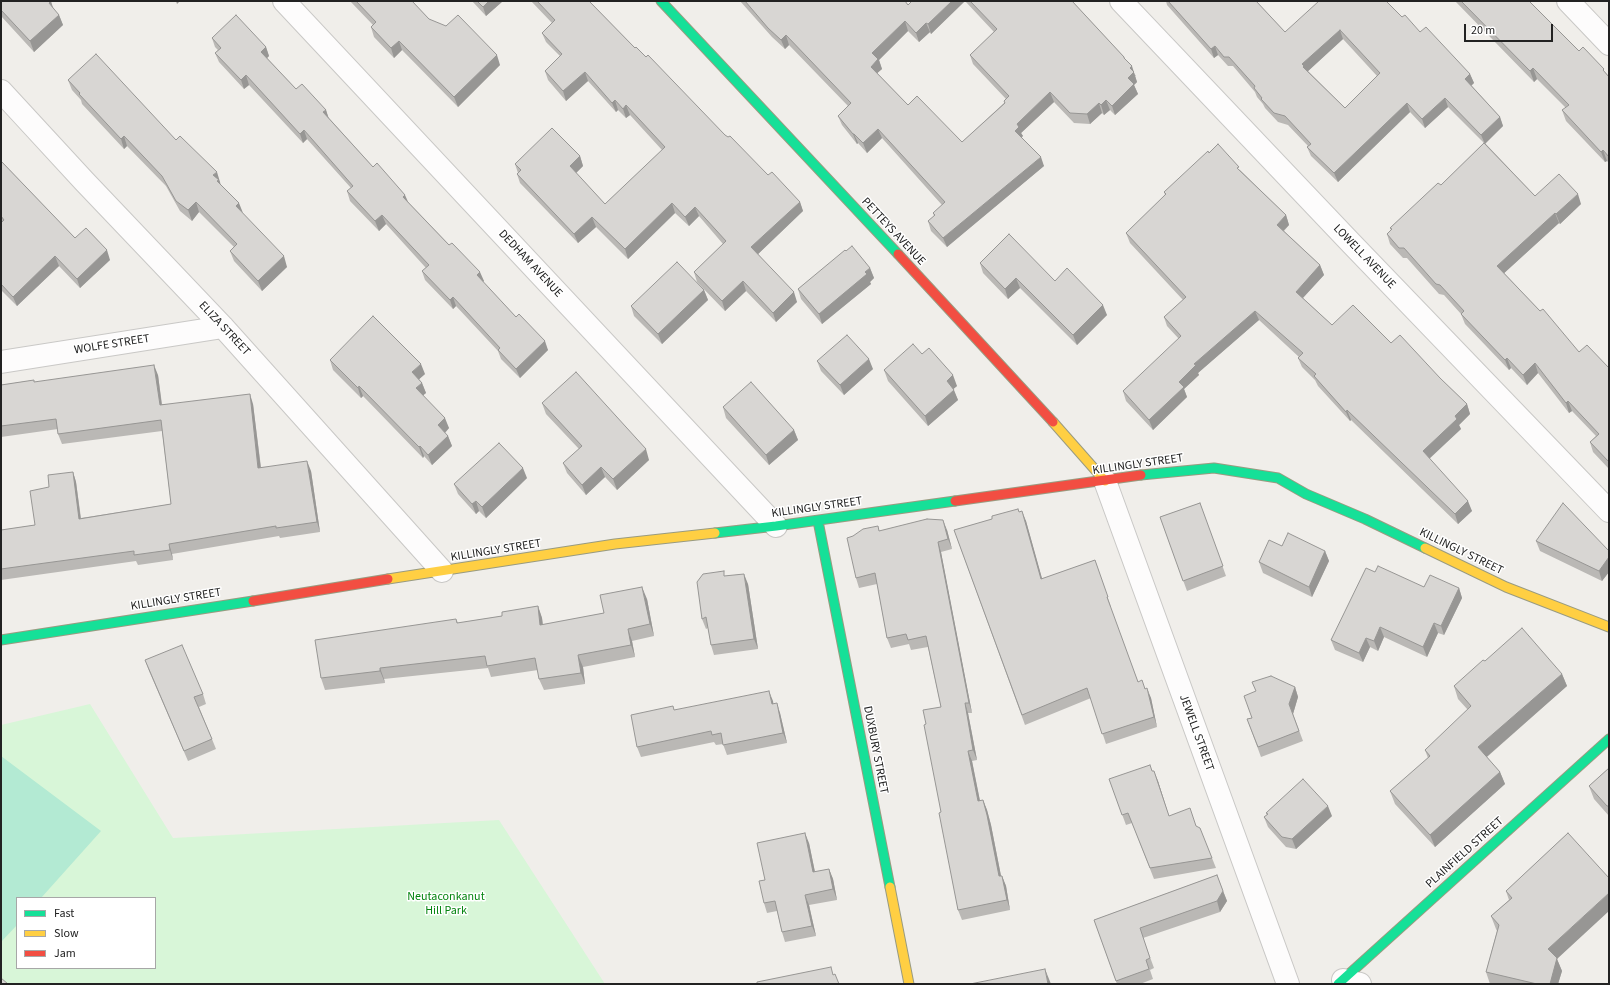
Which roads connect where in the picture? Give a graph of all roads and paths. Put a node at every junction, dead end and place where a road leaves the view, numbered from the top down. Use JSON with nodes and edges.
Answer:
{"nodes":[{"id":1,"x":284,"y":1,"type":"edge"},
{"id":2,"x":661,"y":1,"type":"edge"},
{"id":3,"x":1121,"y":1,"type":"edge"},
{"id":4,"x":1568,"y":1,"type":"edge"},
{"id":5,"x":1609,"y":44,"type":"edge"},
{"id":6,"x":1,"y":91,"type":"edge"},
{"id":7,"x":223,"y":327,"type":"junction"},
{"id":8,"x":1,"y":362,"type":"edge"},
{"id":9,"x":1105,"y":481,"type":"junction"},
{"id":10,"x":1609,"y":511,"type":"edge"},
{"id":11,"x":818,"y":521,"type":"junction"},
{"id":12,"x":776,"y":526,"type":"junction"},
{"id":13,"x":442,"y":571,"type":"junction"},
{"id":14,"x":1609,"y":626,"type":"edge"},
{"id":15,"x":1,"y":640,"type":"edge"},
{"id":16,"x":1609,"y":739,"type":"edge"},
{"id":17,"x":1347,"y":983,"type":"edge"},
{"id":18,"x":909,"y":984,"type":"edge"},
{"id":19,"x":1288,"y":984,"type":"edge"}],
"edges":[{"from":1,"to":12,"type":"street","name":"DEDHAM AVENUE"},
{"from":2,"to":9,"type":"main road","name":"PETTEYS AVENUE"},
{"from":3,"to":10,"type":"street","name":"LOWELL AVENUE"},
{"from":4,"to":5,"type":"street"},
{"from":6,"to":7,"type":"street","name":"ELIZA STREET"},
{"from":7,"to":8,"type":"street","name":"WOLFE STREET"},
{"from":7,"to":13,"type":"street","name":"ELIZA STREET"},
{"from":9,"to":11,"type":"main road","name":"KILLINGLY STREET"},
{"from":9,"to":14,"type":"main road","name":"KILLINGLY STREET"},
{"from":9,"to":19,"type":"street","name":"JEWELL STREET"},
{"from":11,"to":12,"type":"main road","name":"KILLINGLY STREET"},
{"from":11,"to":18,"type":"main road","name":"DUXBURY STREET"},
{"from":12,"to":13,"type":"main road","name":"KILLINGLY STREET"},
{"from":13,"to":15,"type":"main road","name":"KILLINGLY STREET"},
{"from":16,"to":17,"type":"main road","name":"PLAINFIELD STREET"}]}
